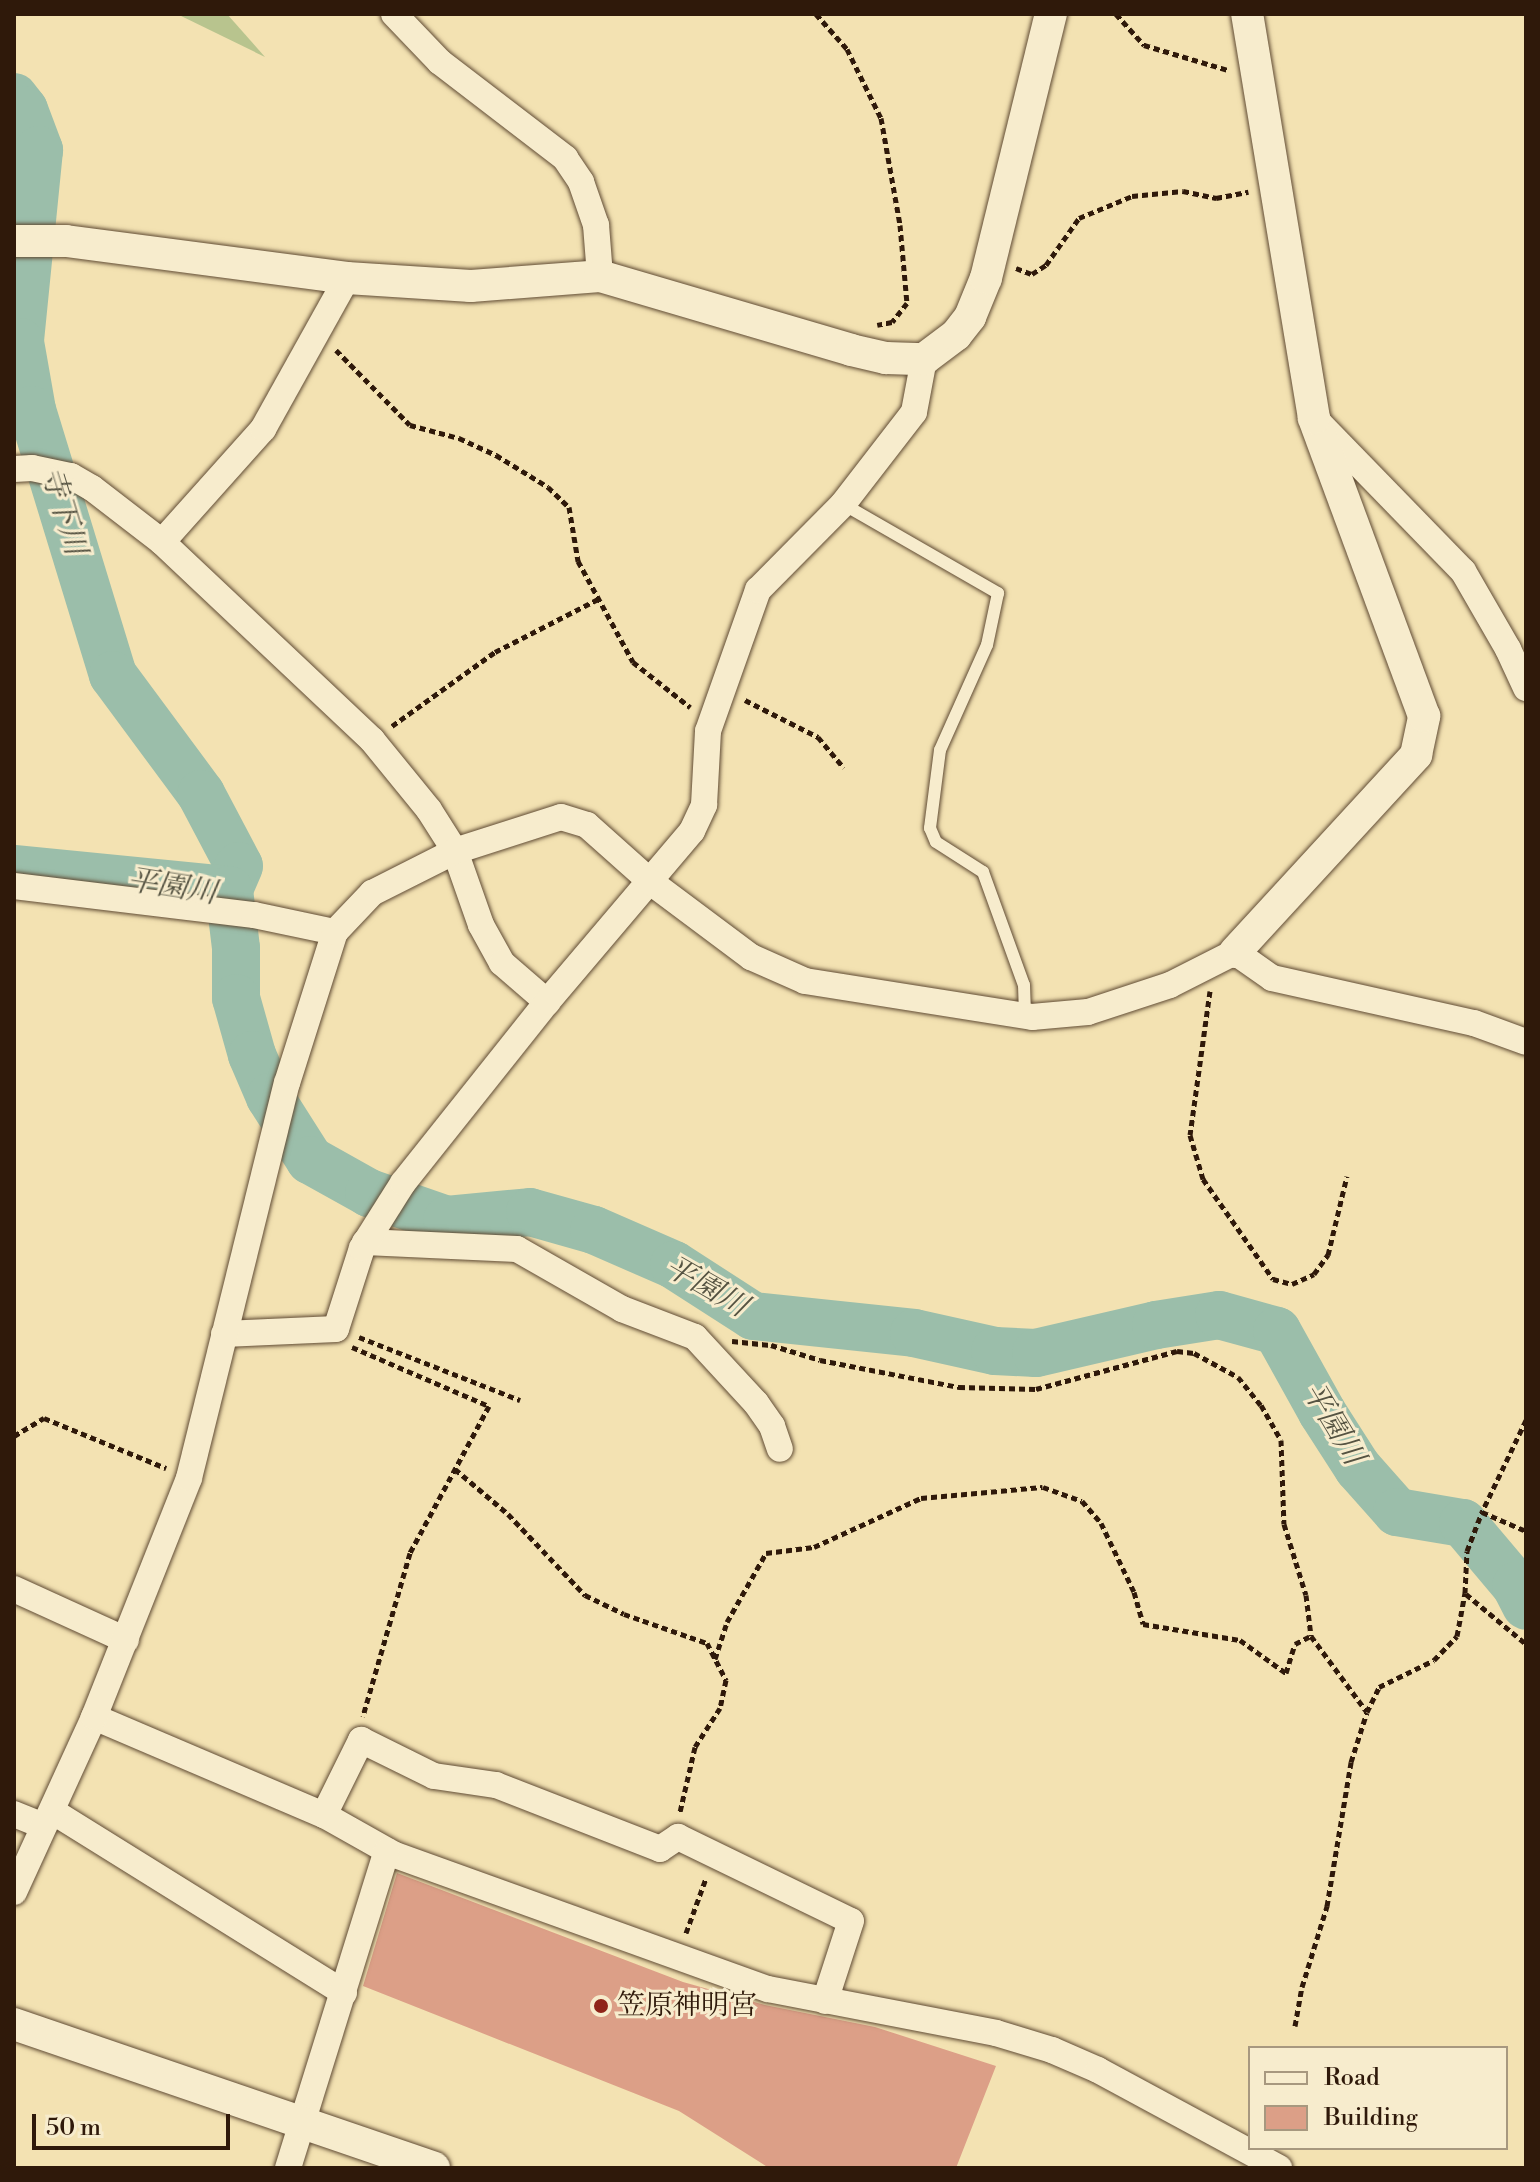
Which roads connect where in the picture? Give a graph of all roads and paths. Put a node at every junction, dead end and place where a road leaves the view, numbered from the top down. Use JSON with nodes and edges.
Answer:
{"nodes":[{"id":1,"x":394,"y":14,"type":"edge"},
{"id":2,"x":816,"y":14,"type":"edge"},
{"id":3,"x":1051,"y":14,"type":"edge"},
{"id":4,"x":1116,"y":14,"type":"edge"},
{"id":5,"x":1247,"y":14,"type":"edge"},
{"id":6,"x":1256,"y":67,"type":"junction"},
{"id":7,"x":1276,"y":188,"type":"junction"},
{"id":8,"x":14,"y":241,"type":"edge"},
{"id":9,"x":1012,"y":267,"type":"dead end"},
{"id":10,"x":600,"y":276,"type":"junction"},
{"id":11,"x":347,"y":278,"type":"junction"},
{"id":12,"x":311,"y":342,"type":"junction"},
{"id":13,"x":851,"y":350,"type":"junction"},
{"id":14,"x":924,"y":359,"type":"junction"},
{"id":15,"x":1314,"y":418,"type":"junction"},
{"id":16,"x":23,"y":469,"type":"edge"},
{"id":17,"x":843,"y":504,"type":"junction"},
{"id":18,"x":162,"y":542,"type":"junction"},
{"id":19,"x":598,"y":599,"type":"junction"},
{"id":20,"x":722,"y":688,"type":"junction"},
{"id":21,"x":1526,"y":688,"type":"edge"},
{"id":22,"x":708,"y":731,"type":"junction"},
{"id":23,"x":372,"y":740,"type":"junction"},
{"id":24,"x":844,"y":768,"type":"dead end"},
{"id":25,"x":455,"y":851,"type":"junction"},
{"id":26,"x":652,"y":883,"type":"junction"},
{"id":27,"x":14,"y":886,"type":"edge"},
{"id":28,"x":335,"y":932,"type":"junction"},
{"id":29,"x":1221,"y":959,"type":"junction"},
{"id":30,"x":547,"y":1002,"type":"junction"},
{"id":31,"x":1025,"y":1016,"type":"junction"},
{"id":32,"x":1526,"y":1042,"type":"edge"},
{"id":33,"x":1347,"y":1176,"type":"dead end"},
{"id":34,"x":372,"y":1231,"type":"junction"},
{"id":35,"x":336,"y":1329,"type":"junction"},
{"id":36,"x":224,"y":1334,"type":"junction"},
{"id":37,"x":695,"y":1337,"type":"junction"},
{"id":38,"x":520,"y":1400,"type":"dead end"},
{"id":39,"x":1526,"y":1420,"type":"edge"},
{"id":40,"x":14,"y":1436,"type":"edge"},
{"id":41,"x":780,"y":1449,"type":"dead end"},
{"id":42,"x":455,"y":1469,"type":"junction"},
{"id":43,"x":189,"y":1478,"type":"junction"},
{"id":44,"x":1482,"y":1512,"type":"junction"},
{"id":45,"x":1526,"y":1531,"type":"edge"},
{"id":46,"x":14,"y":1589,"type":"edge"},
{"id":47,"x":1465,"y":1593,"type":"junction"},
{"id":48,"x":1311,"y":1636,"type":"junction"},
{"id":49,"x":126,"y":1640,"type":"junction"},
{"id":50,"x":1526,"y":1644,"type":"edge"},
{"id":51,"x":715,"y":1659,"type":"junction"},
{"id":52,"x":1367,"y":1712,"type":"junction"},
{"id":53,"x":94,"y":1717,"type":"junction"},
{"id":54,"x":361,"y":1740,"type":"junction"},
{"id":55,"x":14,"y":1814,"type":"edge"},
{"id":56,"x":324,"y":1815,"type":"junction"},
{"id":57,"x":48,"y":1818,"type":"junction"},
{"id":58,"x":678,"y":1837,"type":"junction"},
{"id":59,"x":387,"y":1851,"type":"junction"},
{"id":60,"x":715,"y":1855,"type":"junction"},
{"id":61,"x":14,"y":1892,"type":"edge"},
{"id":62,"x":677,"y":1956,"type":"junction"},
{"id":63,"x":344,"y":1993,"type":"junction"},
{"id":64,"x":825,"y":2001,"type":"junction"},
{"id":65,"x":14,"y":2024,"type":"edge"},
{"id":66,"x":1295,"y":2026,"type":"dead end"},
{"id":67,"x":303,"y":2123,"type":"junction"},
{"id":68,"x":288,"y":2168,"type":"edge"},
{"id":69,"x":434,"y":2168,"type":"edge"},
{"id":70,"x":1279,"y":2168,"type":"edge"}],
"edges":[{"from":1,"to":10,"type":"street"},
{"from":2,"to":13,"type":"path"},
{"from":3,"to":14,"type":"street"},
{"from":4,"to":6,"type":"path"},
{"from":5,"to":6,"type":"street"},
{"from":6,"to":7,"type":"street"},
{"from":7,"to":9,"type":"path"},
{"from":7,"to":15,"type":"street"},
{"from":8,"to":11,"type":"street"},
{"from":10,"to":11,"type":"street"},
{"from":10,"to":13,"type":"street"},
{"from":11,"to":12,"type":"street"},
{"from":12,"to":18,"type":"street"},
{"from":12,"to":19,"type":"path"},
{"from":13,"to":14,"type":"street"},
{"from":14,"to":17,"type":"street"},
{"from":15,"to":21,"type":"street"},
{"from":15,"to":29,"type":"street"},
{"from":16,"to":18,"type":"street"},
{"from":17,"to":20,"type":"street"},
{"from":17,"to":31,"type":"lane"},
{"from":18,"to":23,"type":"street"},
{"from":19,"to":22,"type":"path"},
{"from":19,"to":23,"type":"path"},
{"from":20,"to":22,"type":"street"},
{"from":20,"to":24,"type":"path"},
{"from":22,"to":26,"type":"street"},
{"from":23,"to":25,"type":"street"},
{"from":25,"to":26,"type":"street"},
{"from":25,"to":28,"type":"street"},
{"from":25,"to":30,"type":"street"},
{"from":26,"to":30,"type":"street"},
{"from":26,"to":31,"type":"street"},
{"from":27,"to":28,"type":"street"},
{"from":28,"to":36,"type":"street"},
{"from":29,"to":31,"type":"street"},
{"from":29,"to":32,"type":"street"},
{"from":29,"to":33,"type":"path"},
{"from":30,"to":34,"type":"street"},
{"from":34,"to":35,"type":"street"},
{"from":34,"to":37,"type":"street"},
{"from":35,"to":36,"type":"street"},
{"from":35,"to":38,"type":"path"},
{"from":35,"to":42,"type":"path"},
{"from":36,"to":43,"type":"street"},
{"from":37,"to":41,"type":"street"},
{"from":37,"to":48,"type":"path"},
{"from":39,"to":44,"type":"path"},
{"from":40,"to":43,"type":"path"},
{"from":42,"to":51,"type":"path"},
{"from":42,"to":54,"type":"path"},
{"from":43,"to":49,"type":"street"},
{"from":44,"to":45,"type":"path"},
{"from":44,"to":47,"type":"path"},
{"from":46,"to":49,"type":"street"},
{"from":47,"to":50,"type":"path"},
{"from":47,"to":52,"type":"path"},
{"from":48,"to":51,"type":"path"},
{"from":48,"to":52,"type":"path"},
{"from":49,"to":53,"type":"street"},
{"from":51,"to":58,"type":"path"},
{"from":52,"to":66,"type":"path"},
{"from":53,"to":56,"type":"street"},
{"from":53,"to":57,"type":"street"},
{"from":54,"to":56,"type":"street"},
{"from":54,"to":58,"type":"street"},
{"from":55,"to":57,"type":"street"},
{"from":56,"to":59,"type":"street"},
{"from":57,"to":61,"type":"street"},
{"from":57,"to":63,"type":"street"},
{"from":58,"to":60,"type":"street"},
{"from":59,"to":62,"type":"street"},
{"from":59,"to":63,"type":"street"},
{"from":60,"to":62,"type":"path"},
{"from":60,"to":64,"type":"street"},
{"from":62,"to":64,"type":"street"},
{"from":63,"to":67,"type":"street"},
{"from":64,"to":70,"type":"street"},
{"from":65,"to":67,"type":"street"},
{"from":67,"to":68,"type":"street"},
{"from":67,"to":69,"type":"street"}]}
